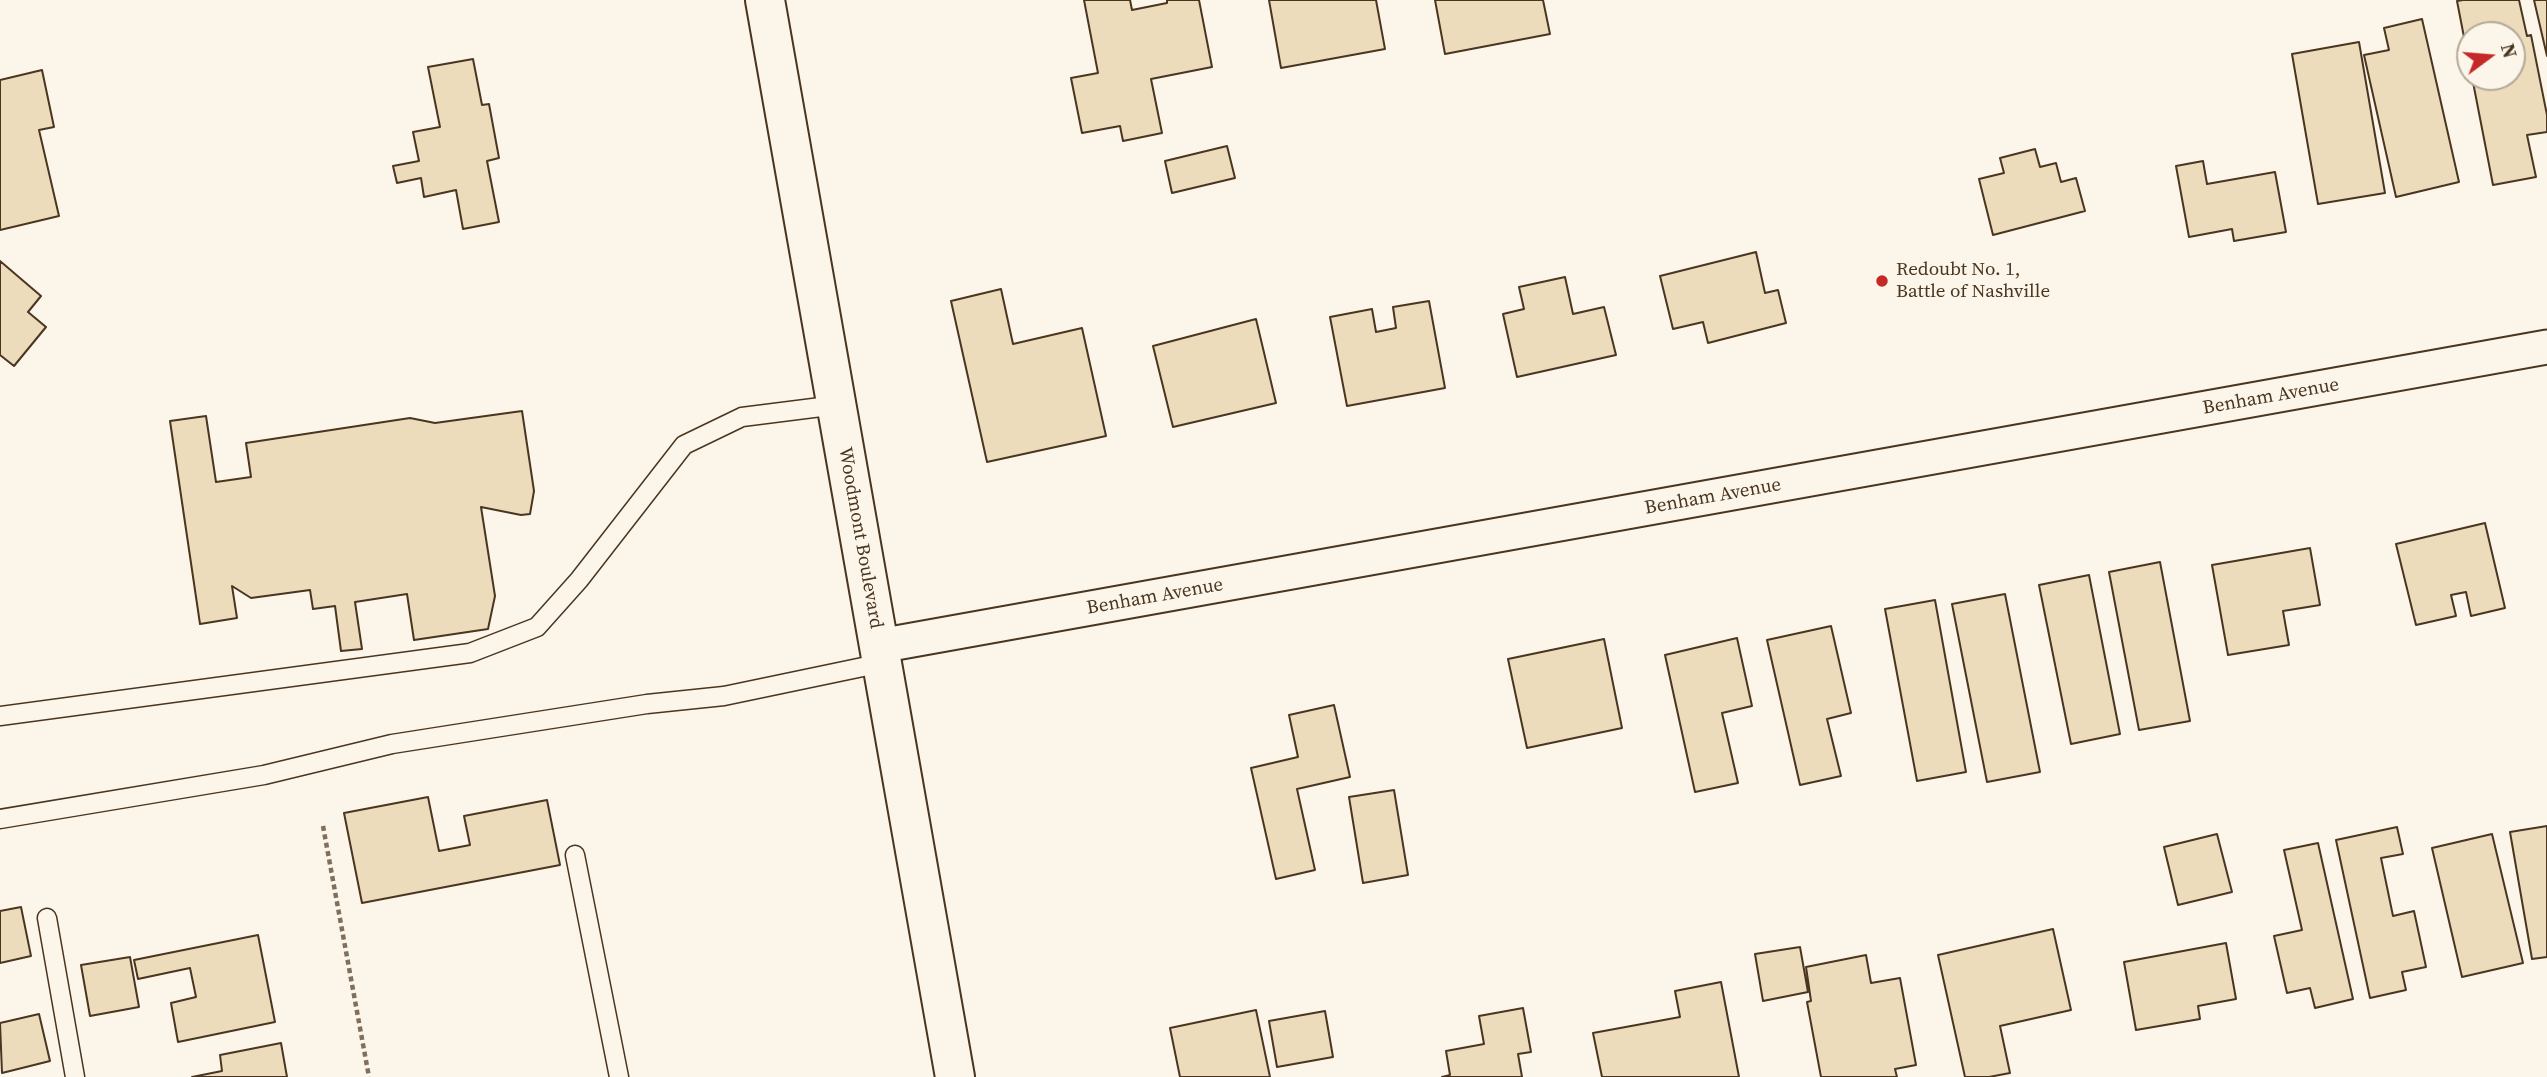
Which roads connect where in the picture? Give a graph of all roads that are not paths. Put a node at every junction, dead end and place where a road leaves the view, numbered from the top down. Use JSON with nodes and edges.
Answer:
{"nodes":[{"id":1,"x":765,"y":0,"type":"edge"},
{"id":2,"x":2547,"y":347,"type":"edge"},
{"id":3,"x":836,"y":405,"type":"junction"},
{"id":4,"x":881,"y":655,"type":"junction"},
{"id":5,"x":0,"y":716,"type":"edge"},
{"id":6,"x":0,"y":819,"type":"edge"},
{"id":7,"x":575,"y":855,"type":"dead end"},
{"id":8,"x":47,"y":918,"type":"dead end"},
{"id":9,"x":75,"y":1077,"type":"edge"},
{"id":10,"x":619,"y":1077,"type":"edge"},
{"id":11,"x":955,"y":1077,"type":"edge"}],
"edges":[{"from":1,"to":3,"type":"main road","name":"Woodmont Boulevard"},
{"from":2,"to":4,"type":"street","name":"Benham Avenue"},
{"from":3,"to":4,"type":"main road","name":"Woodmont Boulevard"},
{"from":3,"to":5,"type":"lane"},
{"from":4,"to":6,"type":"lane"},
{"from":4,"to":11,"type":"main road","name":"Woodmont Boulevard"},
{"from":7,"to":10,"type":"lane"},
{"from":8,"to":9,"type":"lane"}]}
